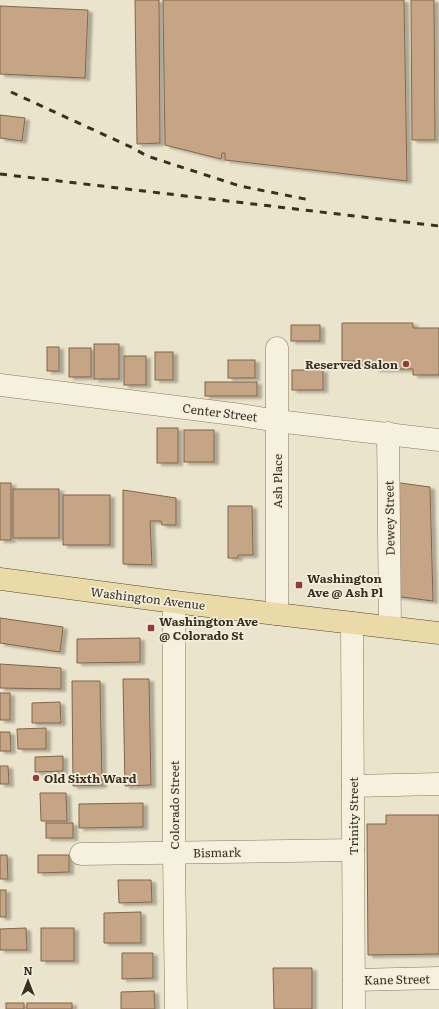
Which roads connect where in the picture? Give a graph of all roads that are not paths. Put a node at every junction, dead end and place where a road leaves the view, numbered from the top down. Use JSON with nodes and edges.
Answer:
{"nodes":[{"id":1,"x":278,"y":348,"type":"dead end"},
{"id":2,"x":0,"y":385,"type":"edge"},
{"id":3,"x":278,"y":421,"type":"junction"},
{"id":4,"x":388,"y":433,"type":"junction"},
{"id":5,"x":439,"y":440,"type":"edge"},
{"id":6,"x":0,"y":579,"type":"edge"},
{"id":7,"x":174,"y":602,"type":"junction"},
{"id":8,"x":278,"y":614,"type":"junction"},
{"id":9,"x":352,"y":623,"type":"junction"},
{"id":10,"x":390,"y":627,"type":"junction"},
{"id":11,"x":439,"y":633,"type":"edge"},
{"id":12,"x":439,"y":784,"type":"edge"},
{"id":13,"x":353,"y":786,"type":"junction"},
{"id":14,"x":353,"y":850,"type":"junction"},
{"id":15,"x":174,"y":853,"type":"junction"},
{"id":16,"x":81,"y":854,"type":"dead end"},
{"id":17,"x":439,"y":978,"type":"edge"},
{"id":18,"x":354,"y":980,"type":"junction"},
{"id":19,"x":176,"y":1009,"type":"edge"},
{"id":20,"x":354,"y":1009,"type":"edge"}],
"edges":[{"from":1,"to":3,"type":"street","name":"Ash Place"},
{"from":2,"to":3,"type":"street","name":"Center Street"},
{"from":3,"to":4,"type":"street","name":"Center Street"},
{"from":3,"to":8,"type":"street","name":"Ash Place"},
{"from":4,"to":5,"type":"street","name":"Center Street"},
{"from":4,"to":10,"type":"street","name":"Dewey Street"},
{"from":6,"to":7,"type":"main road","name":"Washington Avenue"},
{"from":7,"to":8,"type":"main road","name":"Washington Avenue"},
{"from":7,"to":15,"type":"street","name":"Colorado Street"},
{"from":8,"to":9,"type":"main road","name":"Washington Avenue"},
{"from":9,"to":10,"type":"main road","name":"Washington Avenue"},
{"from":9,"to":13,"type":"street","name":"Trinity Street"},
{"from":10,"to":11,"type":"main road","name":"Washington Avenue"},
{"from":12,"to":13,"type":"street"},
{"from":13,"to":14,"type":"street","name":"Trinity Street"},
{"from":14,"to":15,"type":"street","name":"Bismark"},
{"from":14,"to":18,"type":"street","name":"Trinity Street"},
{"from":15,"to":16,"type":"street","name":"Bismark"},
{"from":15,"to":19,"type":"street","name":"Colorado Street"},
{"from":17,"to":18,"type":"street","name":"Kane Street"},
{"from":18,"to":20,"type":"street","name":"Trinity Street"}]}
